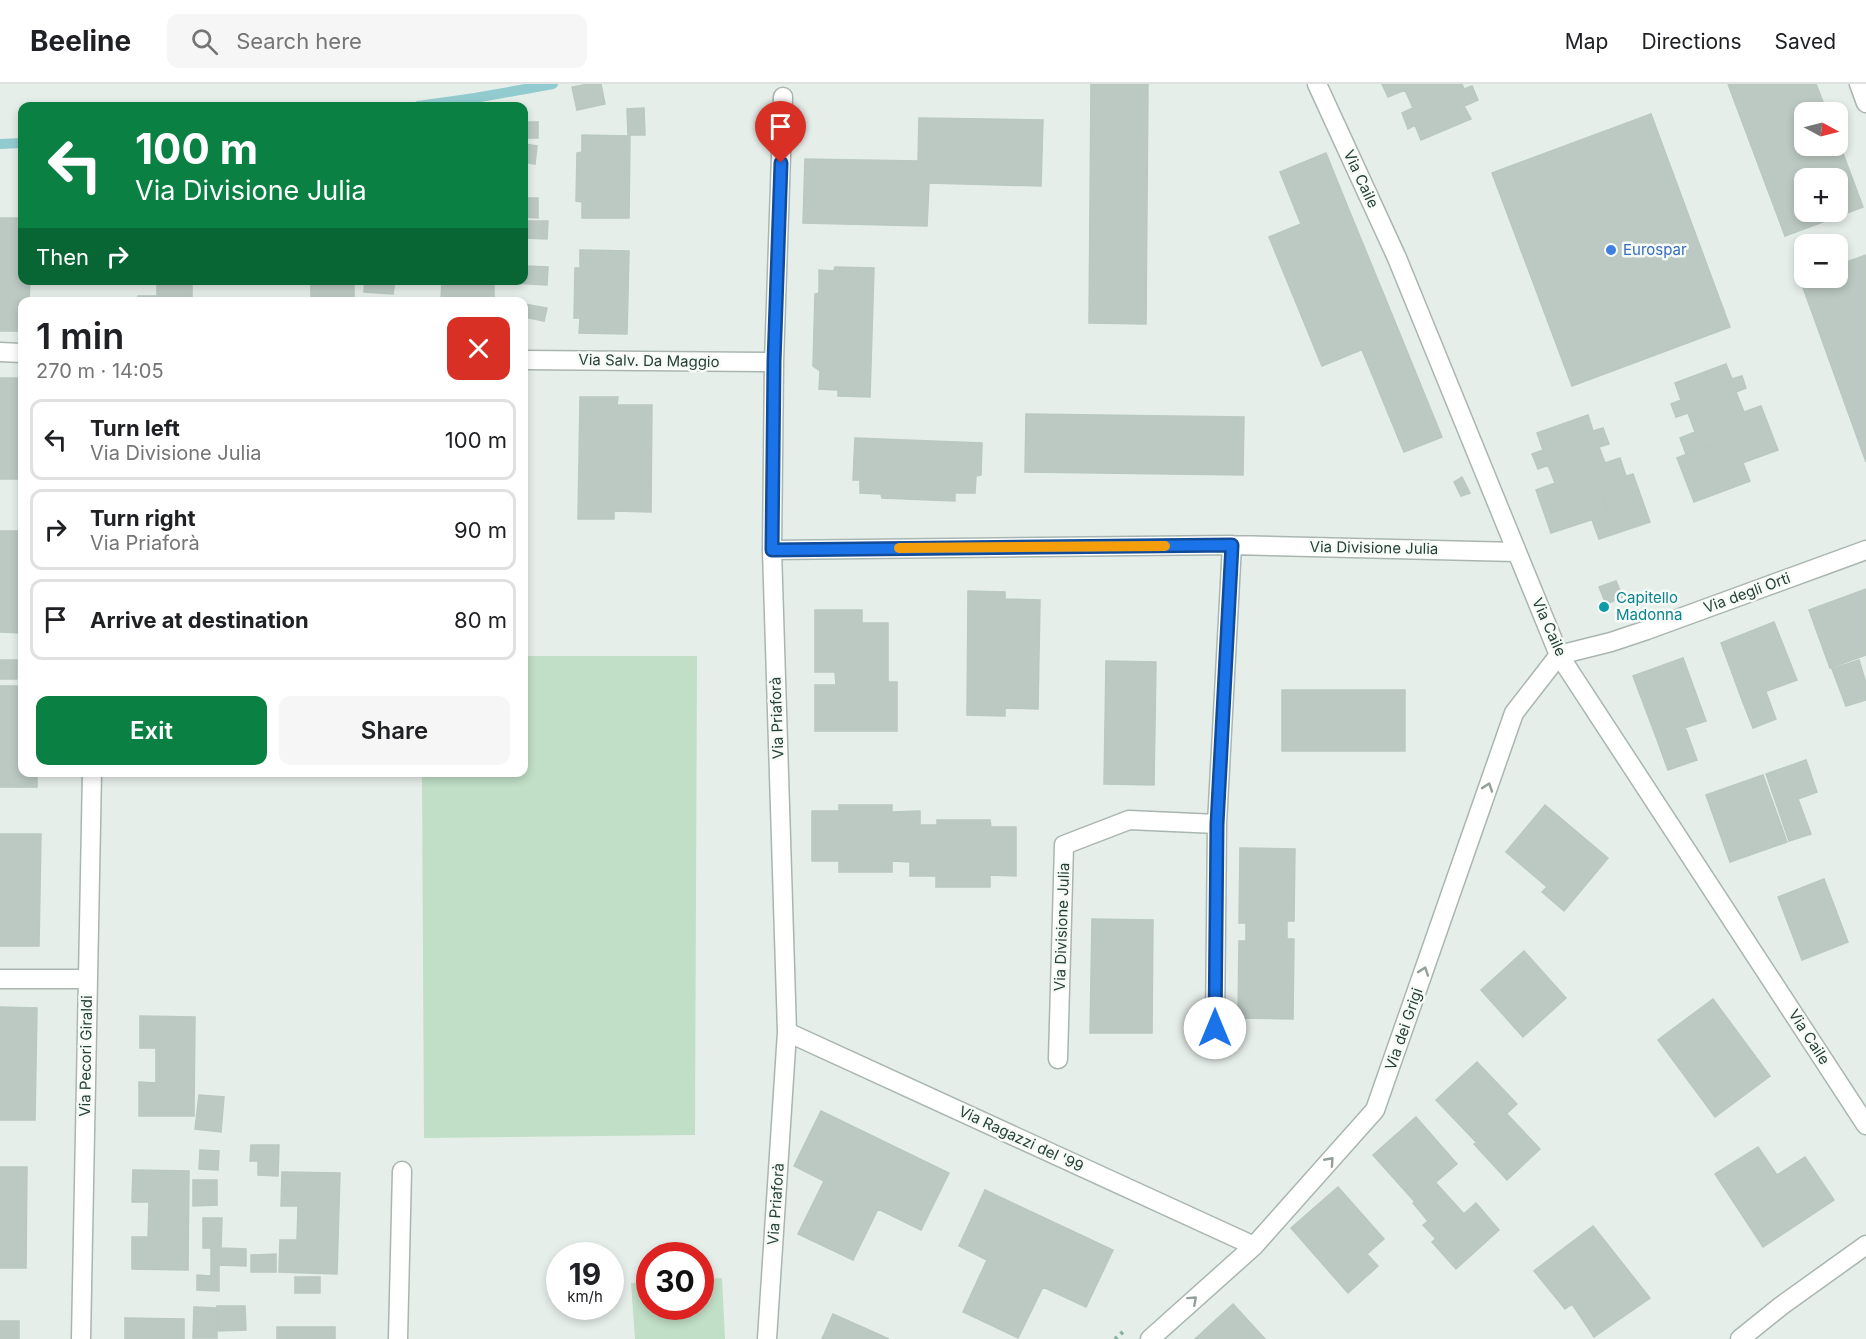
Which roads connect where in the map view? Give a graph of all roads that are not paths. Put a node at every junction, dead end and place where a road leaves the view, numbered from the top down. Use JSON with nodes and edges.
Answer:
{"nodes":[{"id":1,"x":1317,"y":84,"type":"edge"},
{"id":2,"x":1859,"y":84,"type":"edge"},
{"id":3,"x":783,"y":97,"type":"dead end"},
{"id":4,"x":1866,"y":104,"type":"edge"},
{"id":5,"x":0,"y":352,"type":"edge"},
{"id":6,"x":18,"y":353,"type":"edge"},
{"id":7,"x":528,"y":360,"type":"edge"},
{"id":8,"x":774,"y":362,"type":"junction"},
{"id":9,"x":1232,"y":545,"type":"junction"},
{"id":10,"x":772,"y":550,"type":"junction"},
{"id":11,"x":1866,"y":550,"type":"edge"},
{"id":12,"x":1516,"y":552,"type":"junction"},
{"id":13,"x":1559,"y":655,"type":"junction"},
{"id":14,"x":92,"y":777,"type":"edge"},
{"id":15,"x":1217,"y":824,"type":"junction"},
{"id":16,"x":0,"y":979,"type":"edge"},
{"id":17,"x":87,"y":979,"type":"junction"},
{"id":18,"x":1215,"y":1028,"type":"dead end"},
{"id":19,"x":787,"y":1032,"type":"junction"},
{"id":20,"x":1058,"y":1059,"type":"dead end"},
{"id":21,"x":1866,"y":1125,"type":"edge"},
{"id":22,"x":402,"y":1171,"type":"dead end"},
{"id":23,"x":1866,"y":1245,"type":"edge"},
{"id":24,"x":1254,"y":1246,"type":"junction"},
{"id":25,"x":81,"y":1339,"type":"edge"},
{"id":26,"x":398,"y":1339,"type":"edge"},
{"id":27,"x":767,"y":1339,"type":"edge"},
{"id":28,"x":1150,"y":1339,"type":"edge"},
{"id":29,"x":1740,"y":1339,"type":"edge"}],
"edges":[{"from":1,"to":12,"type":"street","name":"Via Caile"},
{"from":2,"to":4,"type":"street"},
{"from":3,"to":8,"type":"street","name":"Via Priaforà"},
{"from":5,"to":6,"type":"street"},
{"from":7,"to":8,"type":"street","name":"Via Salv. Da Maggio"},
{"from":8,"to":10,"type":"street","name":"Via Priaforà"},
{"from":9,"to":10,"type":"street","name":"Via Divisione Julia"},
{"from":9,"to":12,"type":"street","name":"Via Divisione Julia"},
{"from":9,"to":15,"type":"street"},
{"from":10,"to":19,"type":"street","name":"Via Priaforà"},
{"from":11,"to":13,"type":"street","name":"Via degli Orti"},
{"from":12,"to":13,"type":"street","name":"Via Caile"},
{"from":13,"to":21,"type":"street","name":"Via Caile"},
{"from":24,"to":13,"type":"street","name":"Via dei Grigi","one_way":true},
{"from":14,"to":17,"type":"street","name":"Via Pecori Giraldi"},
{"from":15,"to":18,"type":"street"},
{"from":15,"to":20,"type":"street","name":"Via Divisione Julia"},
{"from":16,"to":17,"type":"street"},
{"from":17,"to":25,"type":"street","name":"Via Pecori Giraldi"},
{"from":19,"to":24,"type":"street","name":"Via Ragazzi del '99"},
{"from":19,"to":27,"type":"street","name":"Via Priaforà"},
{"from":22,"to":26,"type":"street"},
{"from":23,"to":29,"type":"street"},
{"from":28,"to":24,"type":"street","name":"Via dei Grigi","one_way":true}]}
